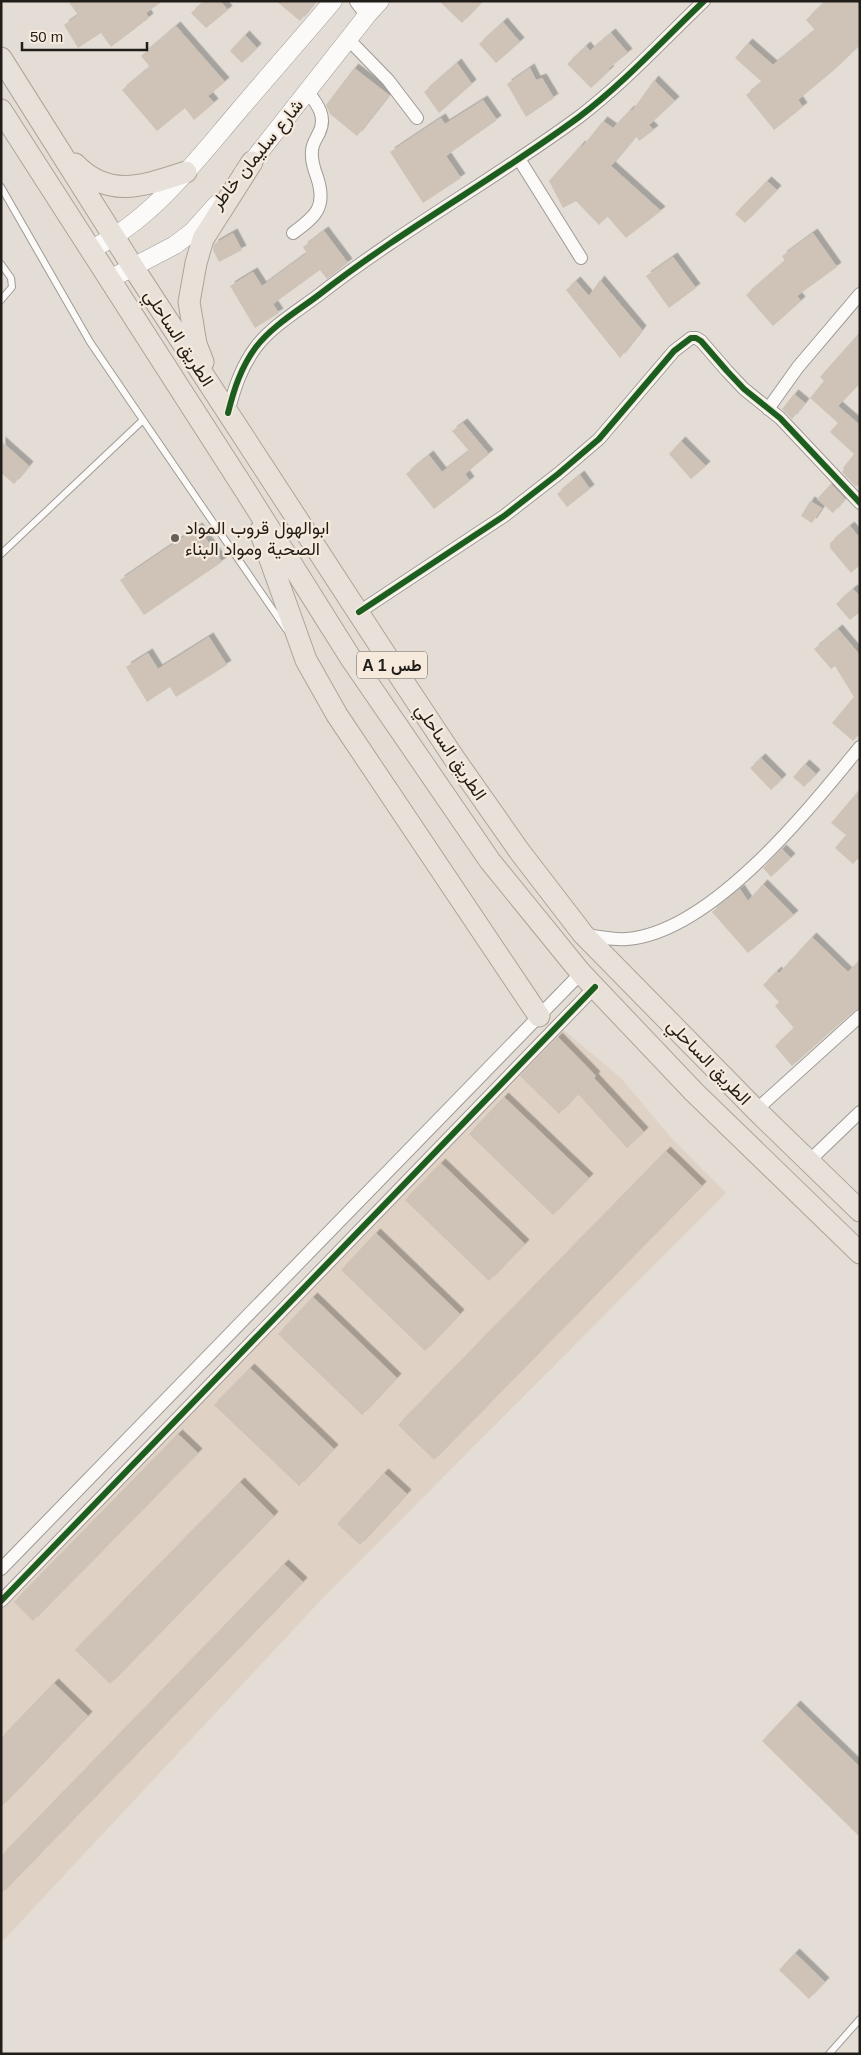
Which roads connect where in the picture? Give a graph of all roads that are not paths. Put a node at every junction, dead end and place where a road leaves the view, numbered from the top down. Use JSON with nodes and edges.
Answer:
{"nodes":[{"id":1,"x":334,"y":1,"type":"edge"},
{"id":2,"x":704,"y":1,"type":"edge"},
{"id":3,"x":369,"y":5,"type":"edge"},
{"id":4,"x":349,"y":40,"type":"junction"},
{"id":5,"x":1,"y":58,"type":"edge"},
{"id":6,"x":308,"y":92,"type":"junction"},
{"id":7,"x":1,"y":110,"type":"edge"},
{"id":8,"x":417,"y":118,"type":"dead end"},
{"id":9,"x":50,"y":138,"type":"junction"},
{"id":10,"x":519,"y":159,"type":"junction"},
{"id":11,"x":252,"y":162,"type":"junction"},
{"id":12,"x":186,"y":172,"type":"junction"},
{"id":13,"x":1,"y":187,"type":"edge"},
{"id":14,"x":293,"y":233,"type":"dead end"},
{"id":15,"x":116,"y":236,"type":"junction"},
{"id":16,"x":91,"y":249,"type":"junction"},
{"id":17,"x":581,"y":258,"type":"dead end"},
{"id":18,"x":1,"y":264,"type":"edge"},
{"id":19,"x":133,"y":267,"type":"junction"},
{"id":20,"x":110,"y":279,"type":"junction"},
{"id":21,"x":860,"y":294,"type":"edge"},
{"id":22,"x":1,"y":300,"type":"edge"},
{"id":23,"x":214,"y":392,"type":"junction"},
{"id":24,"x":768,"y":409,"type":"junction"},
{"id":25,"x":228,"y":413,"type":"junction"},
{"id":26,"x":143,"y":420,"type":"junction"},
{"id":27,"x":246,"y":490,"type":"junction"},
{"id":28,"x":860,"y":503,"type":"edge"},
{"id":29,"x":1,"y":554,"type":"edge"},
{"id":30,"x":359,"y":612,"type":"junction"},
{"id":31,"x":306,"y":660,"type":"junction"},
{"id":32,"x":860,"y":747,"type":"edge"},
{"id":33,"x":584,"y":934,"type":"junction"},
{"id":34,"x":588,"y":980,"type":"junction"},
{"id":35,"x":539,"y":1016,"type":"junction"},
{"id":36,"x":860,"y":1016,"type":"edge"},
{"id":37,"x":756,"y":1110,"type":"junction"},
{"id":38,"x":860,"y":1112,"type":"edge"},
{"id":39,"x":809,"y":1161,"type":"junction"},
{"id":40,"x":860,"y":1211,"type":"edge"},
{"id":41,"x":860,"y":1253,"type":"edge"},
{"id":42,"x":184,"y":1382,"type":"junction"},
{"id":43,"x":198,"y":1396,"type":"junction"},
{"id":44,"x":1,"y":1569,"type":"edge"},
{"id":45,"x":1,"y":1601,"type":"edge"},
{"id":46,"x":860,"y":2019,"type":"edge"},
{"id":47,"x":829,"y":2054,"type":"edge"}],
"edges":[{"from":1,"to":12,"type":"main road"},
{"from":2,"to":10,"type":"street"},
{"from":3,"to":4,"type":"main road","name":"شارع سليمان خاطر"},
{"from":4,"to":6,"type":"main road","name":"شارع سليمان خاطر"},
{"from":4,"to":8,"type":"street"},
{"from":5,"to":9,"type":"highway","name":"الطريق الساحلي","number":"A 1 طس"},
{"from":6,"to":11,"type":"main road","name":"شارع سليمان خاطر"},
{"from":6,"to":14,"type":"street"},
{"from":7,"to":16,"type":"highway","name":"الطريق الساحلي","number":"A 1 طس"},
{"from":9,"to":12,"type":"highway"},
{"from":9,"to":15,"type":"highway","name":"الطريق الساحلي","number":"A 1 طس"},
{"from":10,"to":17,"type":"street"},
{"from":10,"to":25,"type":"street"},
{"from":11,"to":19,"type":"main road","name":"شارع سليمان خاطر"},
{"from":11,"to":23,"type":"highway"},
{"from":12,"to":15,"type":"main road"},
{"from":13,"to":26,"type":"lane"},
{"from":15,"to":16,"type":"main road"},
{"from":15,"to":19,"type":"highway","name":"الطريق الساحلي","number":"A 1 طس"},
{"from":16,"to":20,"type":"highway","name":"الطريق الساحلي","number":"A 1 طس"},
{"from":18,"to":22,"type":"lane"},
{"from":19,"to":20,"type":"main road","name":"شارع سليمان خاطر"},
{"from":19,"to":23,"type":"highway","name":"الطريق الساحلي","number":"A 1 طس"},
{"from":20,"to":27,"type":"highway","name":"الطريق الساحلي","number":"A 1 طس"},
{"from":21,"to":24,"type":"street"},
{"from":23,"to":25,"type":"highway","name":"الطريق الساحلي","number":"A 1 طس"},
{"from":24,"to":28,"type":"street"},
{"from":24,"to":30,"type":"street"},
{"from":25,"to":30,"type":"highway","name":"الطريق الساحلي","number":"A 1 طس"},
{"from":26,"to":29,"type":"lane"},
{"from":26,"to":31,"type":"lane"},
{"from":27,"to":31,"type":"highway"},
{"from":27,"to":34,"type":"highway","name":"الطريق الساحلي","number":"A 1 طس"},
{"from":30,"to":33,"type":"highway","name":"الطريق الساحلي","number":"A 1 طس"},
{"from":31,"to":35,"type":"highway"},
{"from":32,"to":33,"type":"street"},
{"from":33,"to":37,"type":"highway","name":"الطريق الساحلي","number":"A 1 طس"},
{"from":34,"to":35,"type":"street"},
{"from":34,"to":41,"type":"highway","name":"الطريق الساحلي","number":"A 1 طس"},
{"from":34,"to":43,"type":"street"},
{"from":35,"to":42,"type":"street"},
{"from":36,"to":37,"type":"street"},
{"from":37,"to":39,"type":"highway","name":"الطريق الساحلي","number":"A 1 طس"},
{"from":38,"to":39,"type":"street"},
{"from":39,"to":40,"type":"highway","name":"الطريق الساحلي","number":"A 1 طس"},
{"from":42,"to":43,"type":"street"},
{"from":42,"to":44,"type":"street"},
{"from":43,"to":45,"type":"street"},
{"from":46,"to":47,"type":"lane"}]}
